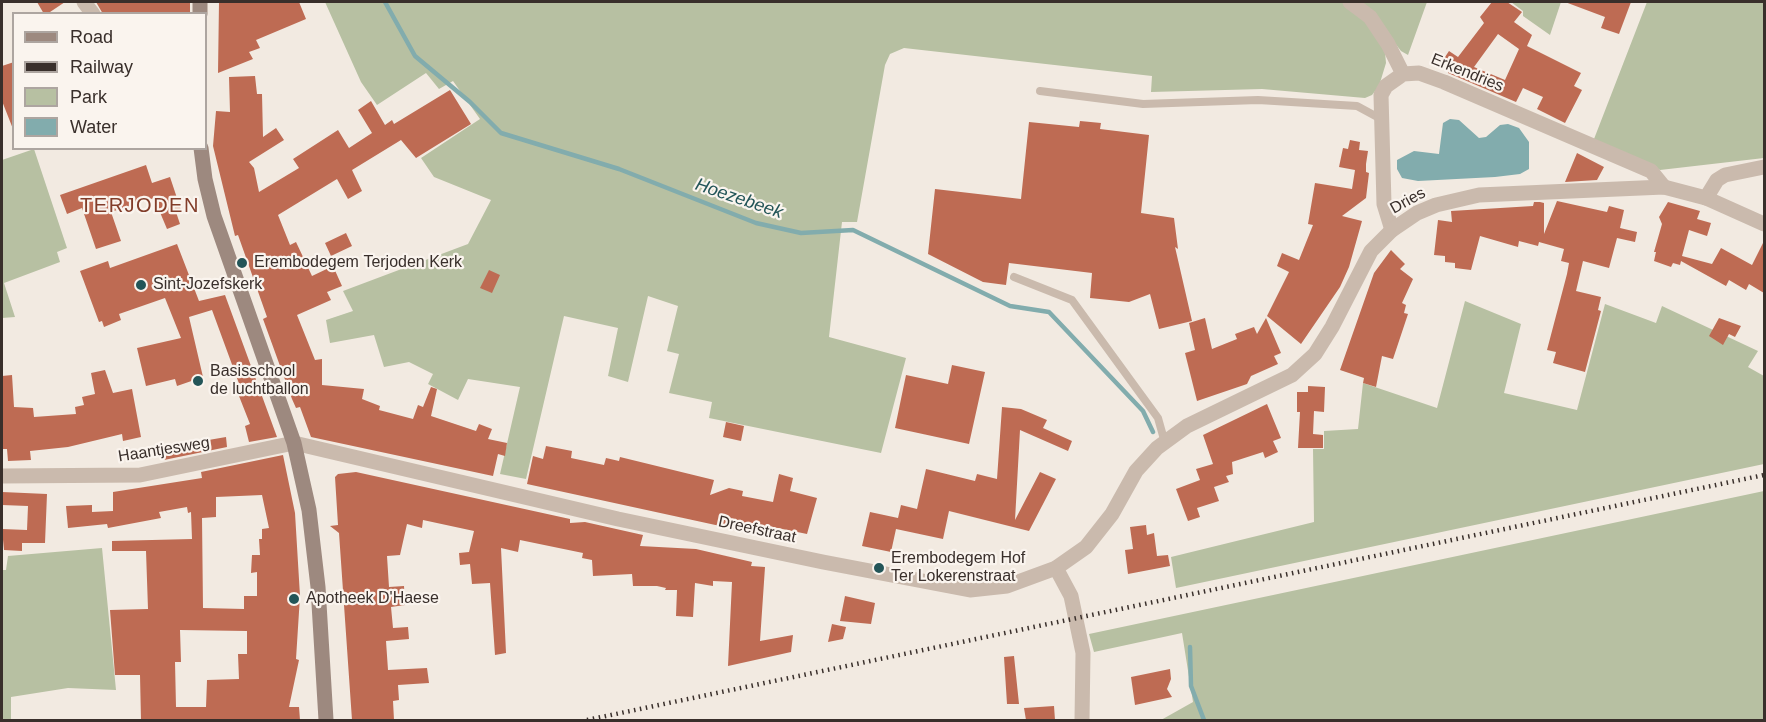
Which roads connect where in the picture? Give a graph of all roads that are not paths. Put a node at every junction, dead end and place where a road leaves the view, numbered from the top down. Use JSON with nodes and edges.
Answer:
{"nodes":[{"id":1,"x":1350,"y":2,"type":"edge"},
{"id":2,"x":1403,"y":74,"type":"junction"},
{"id":3,"x":1040,"y":92,"type":"dead end"},
{"id":4,"x":1381,"y":119,"type":"junction"},
{"id":5,"x":197,"y":150,"type":"edge"},
{"id":6,"x":1764,"y":167,"type":"edge"},
{"id":7,"x":1664,"y":187,"type":"junction"},
{"id":8,"x":1706,"y":198,"type":"junction"},
{"id":9,"x":1764,"y":224,"type":"edge"},
{"id":10,"x":1392,"y":230,"type":"junction"},
{"id":11,"x":1014,"y":277,"type":"dead end"},
{"id":12,"x":294,"y":443,"type":"junction"},
{"id":13,"x":1161,"y":445,"type":"junction"},
{"id":14,"x":2,"y":476,"type":"edge"},
{"id":15,"x":1056,"y":568,"type":"junction"},
{"id":16,"x":326,"y":720,"type":"edge"},
{"id":17,"x":1082,"y":720,"type":"edge"}],
"edges":[{"from":1,"to":2,"type":"street"},
{"from":2,"to":4,"type":"street"},
{"from":2,"to":7,"type":"street","name":"Erkendries"},
{"from":3,"to":4,"type":"lane"},
{"from":4,"to":10,"type":"street"},
{"from":5,"to":12,"type":"main road"},
{"from":6,"to":8,"type":"street"},
{"from":7,"to":8,"type":"street","name":"Dries"},
{"from":7,"to":10,"type":"street","name":"Dries"},
{"from":8,"to":9,"type":"street","name":"Dries"},
{"from":10,"to":13,"type":"street","name":"Dries"},
{"from":11,"to":13,"type":"lane"},
{"from":12,"to":14,"type":"street","name":"Haantjesweg"},
{"from":12,"to":15,"type":"street","name":"Dreefstraat"},
{"from":12,"to":16,"type":"main road"},
{"from":13,"to":15,"type":"street","name":"Dreefstraat"},
{"from":15,"to":17,"type":"street"}]}
